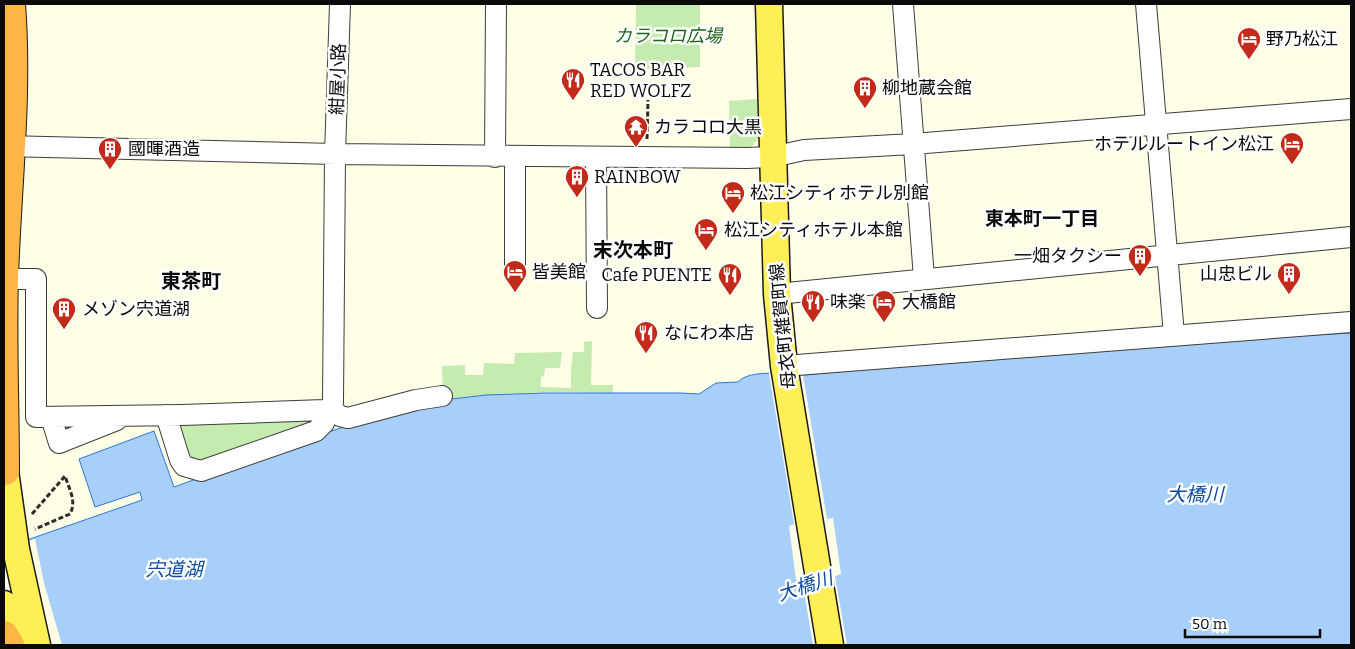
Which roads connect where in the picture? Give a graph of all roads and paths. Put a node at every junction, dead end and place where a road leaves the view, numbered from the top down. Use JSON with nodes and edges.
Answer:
{"nodes":[{"id":1,"x":11,"y":4,"type":"edge"},
{"id":2,"x":340,"y":4,"type":"edge"},
{"id":3,"x":496,"y":4,"type":"edge"},
{"id":4,"x":769,"y":4,"type":"edge"},
{"id":5,"x":903,"y":4,"type":"edge"},
{"id":6,"x":1146,"y":4,"type":"edge"},
{"id":7,"x":648,"y":100,"type":"dead end"},
{"id":8,"x":1351,"y":109,"type":"edge"},
{"id":9,"x":1156,"y":124,"type":"junction"},
{"id":10,"x":913,"y":144,"type":"junction"},
{"id":11,"x":7,"y":146,"type":"edge"},
{"id":12,"x":335,"y":154,"type":"junction"},
{"id":13,"x":495,"y":157,"type":"junction"},
{"id":14,"x":515,"y":157,"type":"junction"},
{"id":15,"x":596,"y":157,"type":"junction"},
{"id":16,"x":647,"y":157,"type":"junction"},
{"id":17,"x":772,"y":157,"type":"junction"},
{"id":18,"x":1351,"y":236,"type":"edge"},
{"id":19,"x":1167,"y":254,"type":"junction"},
{"id":20,"x":514,"y":272,"type":"dead end"},
{"id":21,"x":924,"y":278,"type":"junction"},
{"id":22,"x":4,"y":279,"type":"edge"},
{"id":23,"x":777,"y":294,"type":"junction"},
{"id":24,"x":597,"y":308,"type":"dead end"},
{"id":25,"x":1351,"y":322,"type":"edge"},
{"id":26,"x":1174,"y":335,"type":"junction"},
{"id":27,"x":786,"y":372,"type":"junction"},
{"id":28,"x":442,"y":396,"type":"dead end"},
{"id":29,"x":331,"y":408,"type":"junction"},
{"id":30,"x":166,"y":415,"type":"junction"},
{"id":31,"x":4,"y":471,"type":"edge"},
{"id":32,"x":32,"y":515,"type":"dead end"},
{"id":33,"x":34,"y":529,"type":"dead end"},
{"id":34,"x":4,"y":604,"type":"edge"},
{"id":35,"x":4,"y":635,"type":"edge"},
{"id":36,"x":10,"y":645,"type":"edge"},
{"id":37,"x":14,"y":645,"type":"edge"},
{"id":38,"x":37,"y":645,"type":"edge"},
{"id":39,"x":830,"y":645,"type":"edge"}],
"edges":[{"from":1,"to":11,"type":"highway"},
{"from":2,"to":12,"type":"street","name":"紺屋小路"},
{"from":3,"to":13,"type":"street"},
{"from":4,"to":17,"type":"main road","name":"母衣町雑賀町線"},
{"from":5,"to":10,"type":"street"},
{"from":6,"to":9,"type":"street"},
{"from":7,"to":16,"type":"path"},
{"from":8,"to":9,"type":"street"},
{"from":9,"to":10,"type":"street"},
{"from":9,"to":19,"type":"street"},
{"from":10,"to":17,"type":"street"},
{"from":10,"to":21,"type":"street"},
{"from":11,"to":12,"type":"street"},
{"from":11,"to":22,"type":"highway"},
{"from":12,"to":13,"type":"street"},
{"from":12,"to":29,"type":"street","name":"紺屋小路"},
{"from":13,"to":14,"type":"street"},
{"from":14,"to":15,"type":"street"},
{"from":14,"to":20,"type":"street"},
{"from":15,"to":16,"type":"street"},
{"from":15,"to":24,"type":"street"},
{"from":16,"to":17,"type":"street"},
{"from":17,"to":23,"type":"main road","name":"母衣町雑賀町線"},
{"from":18,"to":19,"type":"street"},
{"from":19,"to":21,"type":"street"},
{"from":19,"to":26,"type":"street"},
{"from":21,"to":23,"type":"street"},
{"from":22,"to":30,"type":"street"},
{"from":22,"to":31,"type":"highway"},
{"from":23,"to":27,"type":"main road","name":"母衣町雑賀町線"},
{"from":25,"to":26,"type":"street"},
{"from":26,"to":27,"type":"street"},
{"from":27,"to":39,"type":"main road","name":"母衣町雑賀町線"},
{"from":28,"to":29,"type":"street"},
{"from":29,"to":30,"type":"street"},
{"from":29,"to":30,"type":"street"},
{"from":31,"to":38,"type":"main road"},
{"from":32,"to":33,"type":"path"},
{"from":34,"to":37,"type":"main road"},
{"from":35,"to":36,"type":"highway"}]}
